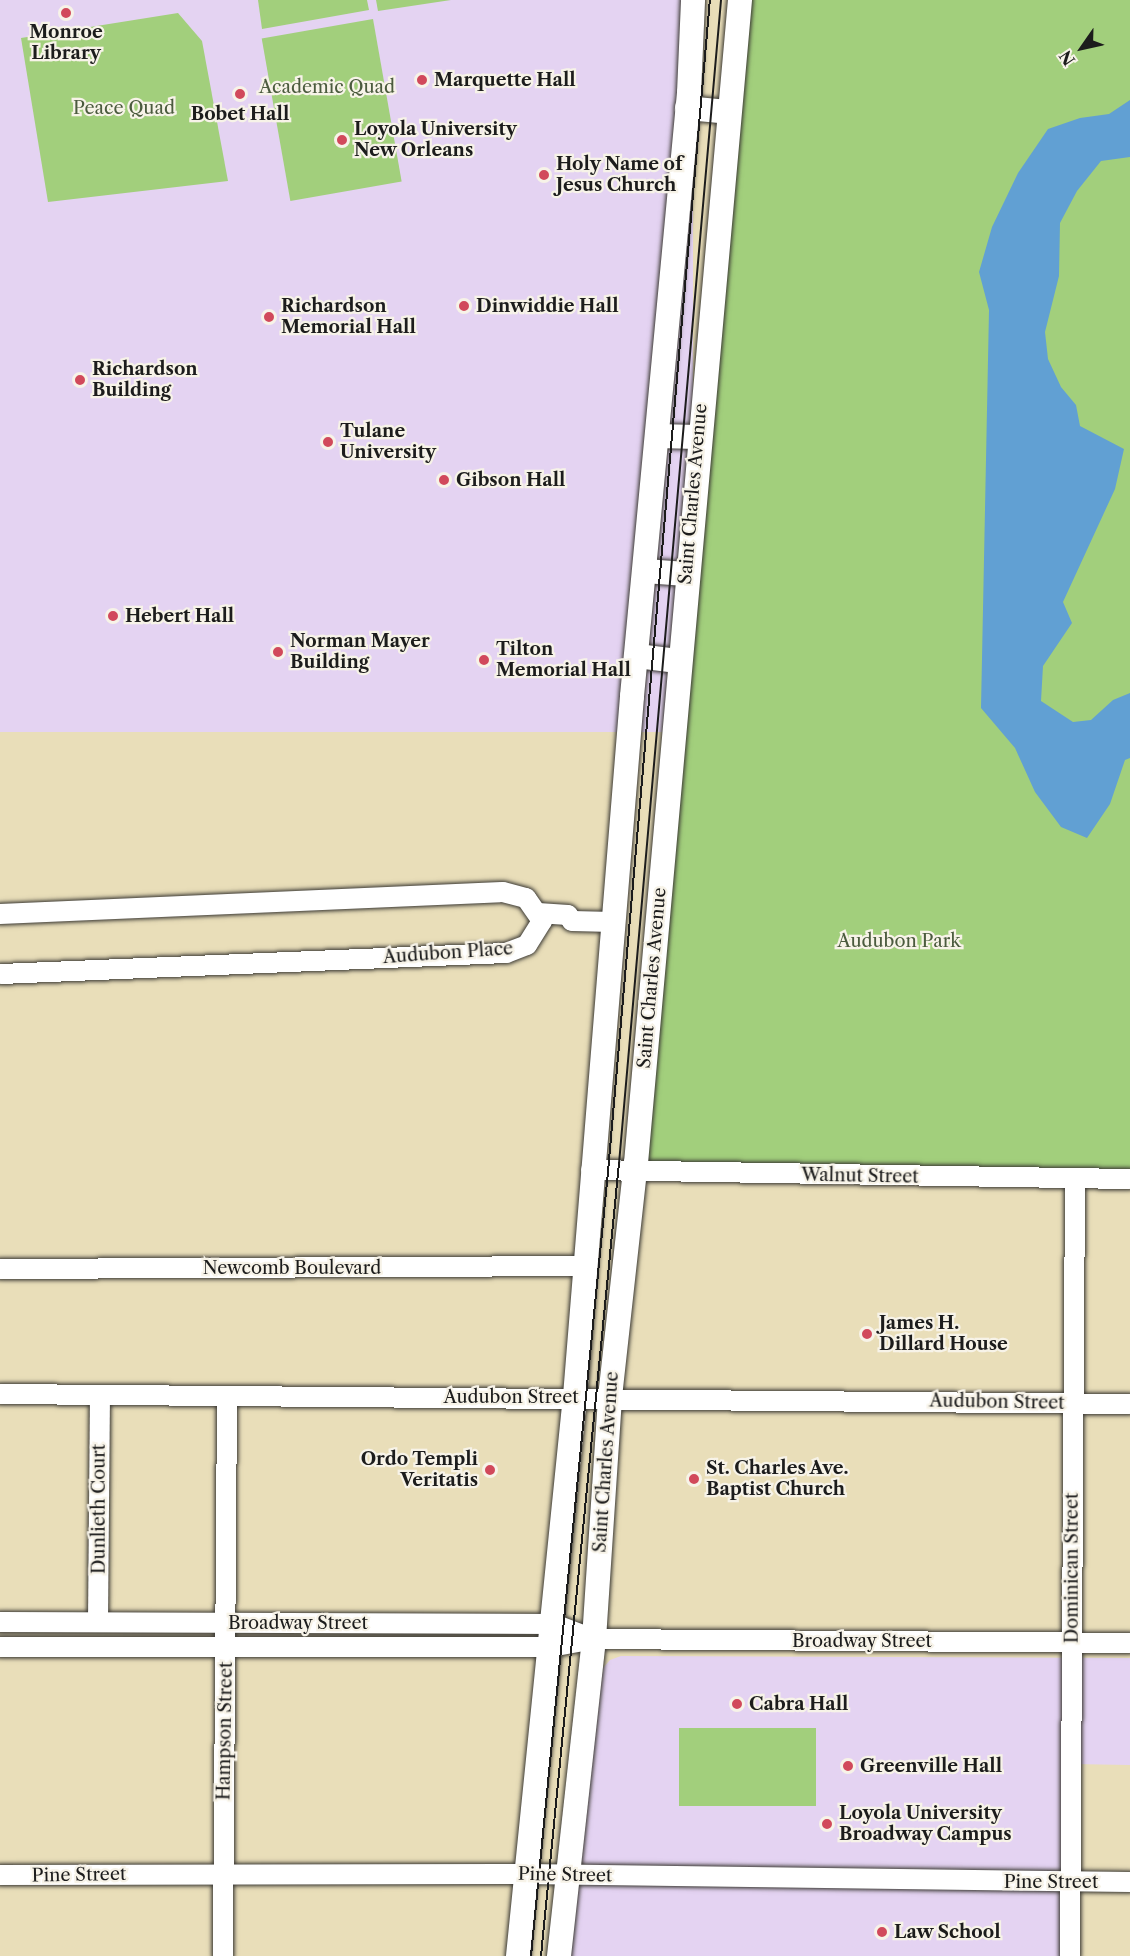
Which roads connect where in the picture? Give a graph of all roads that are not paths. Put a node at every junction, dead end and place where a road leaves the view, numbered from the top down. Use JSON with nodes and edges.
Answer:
{"nodes":[{"id":1,"x":693,"y":0,"type":"edge"},
{"id":2,"x":740,"y":0,"type":"edge"},
{"id":3,"x":687,"y":108,"type":"junction"},
{"id":4,"x":729,"y":112,"type":"junction"},
{"id":5,"x":657,"y":436,"type":"junction"},
{"id":6,"x":698,"y":437,"type":"junction"},
{"id":7,"x":645,"y":572,"type":"junction"},
{"id":8,"x":686,"y":574,"type":"junction"},
{"id":9,"x":637,"y":656,"type":"junction"},
{"id":10,"x":678,"y":661,"type":"junction"},
{"id":11,"x":0,"y":914,"type":"edge"},
{"id":12,"x":538,"y":920,"type":"junction"},
{"id":13,"x":613,"y":922,"type":"junction"},
{"id":14,"x":0,"y":974,"type":"edge"},
{"id":15,"x":591,"y":1170,"type":"junction"},
{"id":16,"x":634,"y":1172,"type":"junction"},
{"id":17,"x":1075,"y":1179,"type":"junction"},
{"id":18,"x":1130,"y":1179,"type":"edge"},
{"id":19,"x":583,"y":1266,"type":"junction"},
{"id":20,"x":0,"y":1269,"type":"edge"},
{"id":21,"x":0,"y":1394,"type":"edge"},
{"id":22,"x":100,"y":1396,"type":"junction"},
{"id":23,"x":575,"y":1396,"type":"junction"},
{"id":24,"x":227,"y":1397,"type":"junction"},
{"id":25,"x":610,"y":1397,"type":"junction"},
{"id":26,"x":1073,"y":1404,"type":"junction"},
{"id":27,"x":1130,"y":1404,"type":"edge"},
{"id":28,"x":0,"y":1622,"type":"edge"},
{"id":29,"x":98,"y":1622,"type":"junction"},
{"id":30,"x":226,"y":1623,"type":"junction"},
{"id":31,"x":553,"y":1636,"type":"junction"},
{"id":32,"x":594,"y":1639,"type":"junction"},
{"id":33,"x":1072,"y":1643,"type":"junction"},
{"id":34,"x":1130,"y":1643,"type":"edge"},
{"id":35,"x":0,"y":1647,"type":"edge"},
{"id":36,"x":226,"y":1648,"type":"junction"},
{"id":37,"x":223,"y":1873,"type":"junction"},
{"id":38,"x":526,"y":1874,"type":"junction"},
{"id":39,"x":0,"y":1875,"type":"edge"},
{"id":40,"x":568,"y":1875,"type":"junction"},
{"id":41,"x":1070,"y":1882,"type":"junction"},
{"id":42,"x":1130,"y":1882,"type":"edge"},
{"id":43,"x":223,"y":1956,"type":"edge"},
{"id":44,"x":518,"y":1956,"type":"edge"},
{"id":45,"x":560,"y":1956,"type":"edge"},
{"id":46,"x":1070,"y":1956,"type":"edge"}],
"edges":[{"from":1,"to":3,"type":"main road","name":"Saint Charles Avenue"},
{"from":2,"to":4,"type":"main road","name":"Saint Charles Avenue"},
{"from":3,"to":4,"type":"main road"},
{"from":3,"to":5,"type":"main road","name":"Saint Charles Avenue"},
{"from":4,"to":6,"type":"main road","name":"Saint Charles Avenue"},
{"from":5,"to":6,"type":"main road"},
{"from":5,"to":7,"type":"main road","name":"Saint Charles Avenue"},
{"from":6,"to":8,"type":"main road","name":"Saint Charles Avenue"},
{"from":7,"to":8,"type":"main road"},
{"from":7,"to":9,"type":"main road","name":"Saint Charles Avenue"},
{"from":8,"to":10,"type":"main road","name":"Saint Charles Avenue"},
{"from":9,"to":10,"type":"main road"},
{"from":9,"to":13,"type":"main road","name":"Saint Charles Avenue"},
{"from":10,"to":16,"type":"main road","name":"Saint Charles Avenue"},
{"from":11,"to":12,"type":"street"},
{"from":12,"to":13,"type":"street"},
{"from":12,"to":14,"type":"street","name":"Audubon Place"},
{"from":13,"to":15,"type":"main road","name":"Saint Charles Avenue"},
{"from":15,"to":16,"type":"street","name":"Walnut Street"},
{"from":15,"to":19,"type":"main road","name":"Saint Charles Avenue"},
{"from":16,"to":17,"type":"street","name":"Walnut Street"},
{"from":16,"to":25,"type":"main road","name":"Saint Charles Avenue"},
{"from":17,"to":18,"type":"street","name":"Walnut Street"},
{"from":17,"to":26,"type":"street","name":"Dominican Street"},
{"from":19,"to":20,"type":"street","name":"Newcomb Boulevard"},
{"from":19,"to":23,"type":"main road","name":"Saint Charles Avenue"},
{"from":21,"to":22,"type":"street","name":"Audubon Street"},
{"from":22,"to":24,"type":"street","name":"Audubon Street"},
{"from":22,"to":29,"type":"street","name":"Dunlieth Court"},
{"from":23,"to":24,"type":"street","name":"Audubon Street"},
{"from":23,"to":25,"type":"street","name":"Audubon Street"},
{"from":23,"to":31,"type":"main road","name":"Saint Charles Avenue"},
{"from":24,"to":30,"type":"street","name":"Hampson Street"},
{"from":25,"to":26,"type":"street","name":"Audubon Street"},
{"from":25,"to":32,"type":"main road","name":"Saint Charles Avenue"},
{"from":26,"to":27,"type":"street","name":"Audubon Street"},
{"from":26,"to":33,"type":"street","name":"Dominican Street"},
{"from":28,"to":29,"type":"street","name":"Broadway Street"},
{"from":29,"to":30,"type":"street","name":"Broadway Street"},
{"from":30,"to":31,"type":"street","name":"Broadway Street"},
{"from":30,"to":36,"type":"street","name":"Hampson Street"},
{"from":31,"to":32,"type":"street","name":"Broadway Street"},
{"from":31,"to":36,"type":"street","name":"Broadway Street"},
{"from":31,"to":38,"type":"main road","name":"Saint Charles Avenue"},
{"from":32,"to":33,"type":"street","name":"Broadway Street"},
{"from":32,"to":40,"type":"main road","name":"Saint Charles Avenue"},
{"from":33,"to":34,"type":"street","name":"Broadway Street"},
{"from":33,"to":41,"type":"street","name":"Dominican Street"},
{"from":35,"to":36,"type":"street","name":"Broadway Street"},
{"from":36,"to":37,"type":"street","name":"Hampson Street"},
{"from":37,"to":38,"type":"street","name":"Pine Street"},
{"from":37,"to":39,"type":"street","name":"Pine Street"},
{"from":37,"to":43,"type":"street","name":"Hampson Street"},
{"from":38,"to":40,"type":"street","name":"Pine Street"},
{"from":38,"to":44,"type":"main road","name":"Saint Charles Avenue"},
{"from":40,"to":41,"type":"street","name":"Pine Street"},
{"from":40,"to":45,"type":"main road","name":"Saint Charles Avenue"},
{"from":41,"to":42,"type":"street","name":"Pine Street"},
{"from":41,"to":46,"type":"street","name":"Dominican Street"}]}
